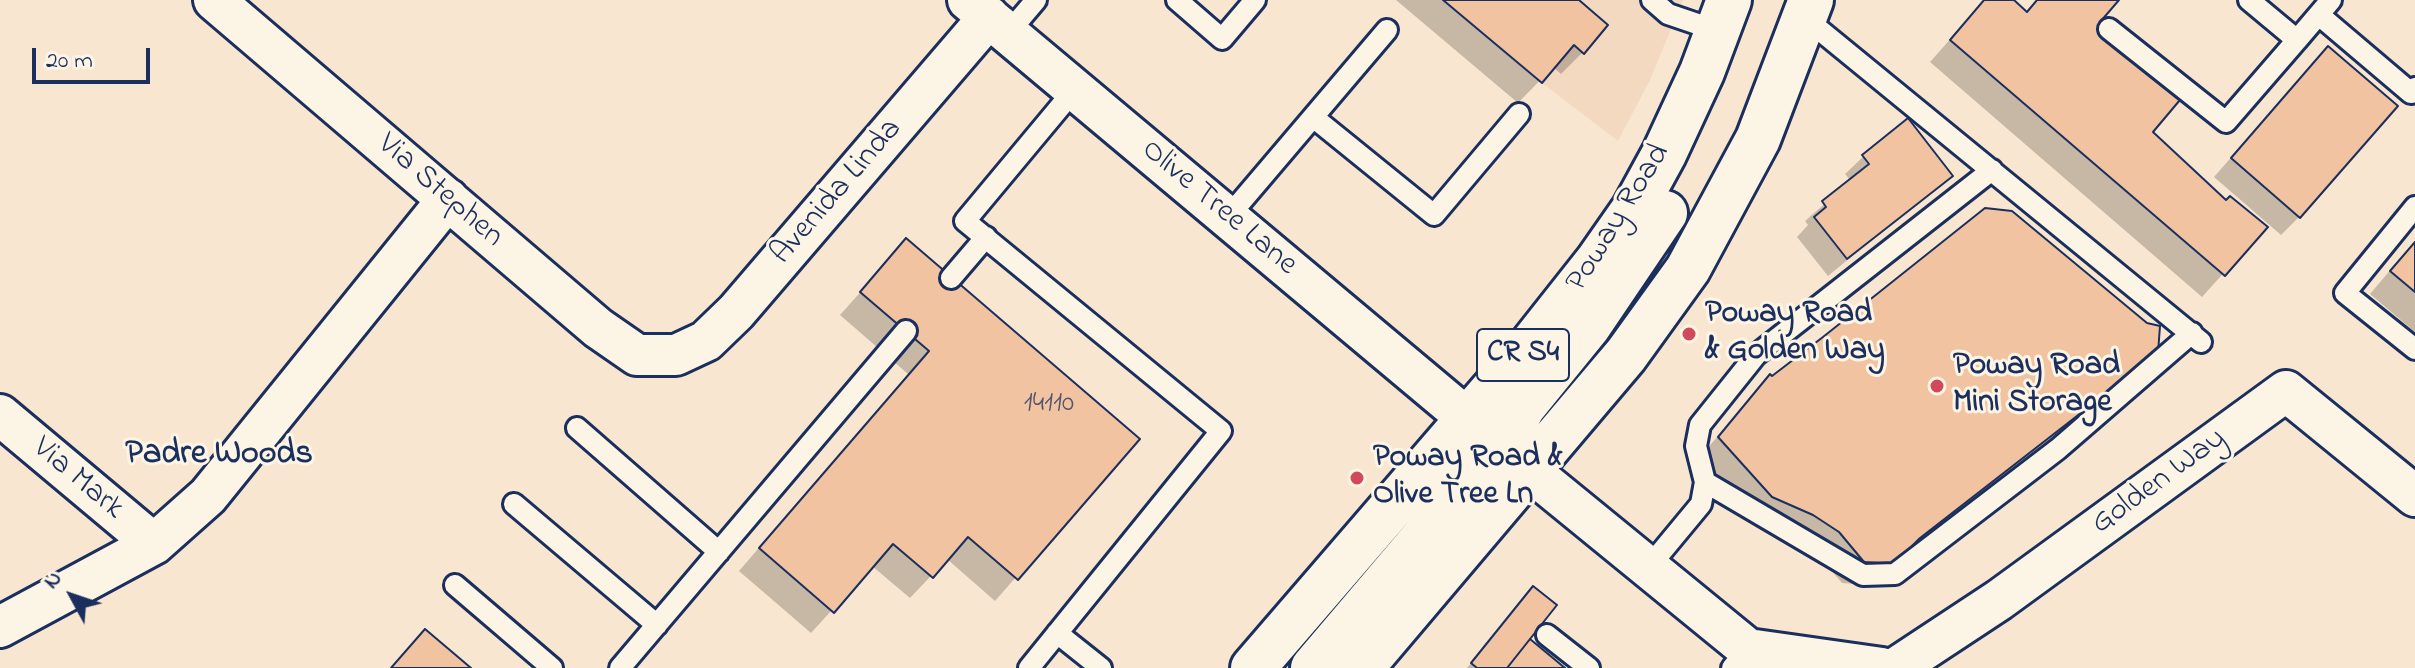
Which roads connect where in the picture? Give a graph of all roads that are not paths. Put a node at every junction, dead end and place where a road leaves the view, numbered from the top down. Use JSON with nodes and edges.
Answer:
{"nodes":[{"id":1,"x":214,"y":0,"type":"edge"},
{"id":2,"x":1036,"y":0,"type":"edge"},
{"id":3,"x":1177,"y":0,"type":"edge"},
{"id":4,"x":1255,"y":0,"type":"edge"},
{"id":5,"x":1652,"y":0,"type":"edge"},
{"id":6,"x":2249,"y":0,"type":"edge"},
{"id":7,"x":2325,"y":7,"type":"edge"},
{"id":8,"x":1808,"y":9,"type":"edge"},
{"id":9,"x":1723,"y":16,"type":"edge"},
{"id":10,"x":989,"y":17,"type":"edge"},
{"id":11,"x":2109,"y":29,"type":"dead end"},
{"id":12,"x":1387,"y":30,"type":"dead end"},
{"id":13,"x":2297,"y":40,"type":"junction"},
{"id":14,"x":1702,"y":72,"type":"junction"},
{"id":15,"x":1075,"y":89,"type":"junction"},
{"id":16,"x":2414,"y":93,"type":"edge"},
{"id":17,"x":1519,"y":114,"type":"dead end"},
{"id":18,"x":1313,"y":117,"type":"junction"},
{"id":19,"x":1992,"y":170,"type":"junction"},
{"id":20,"x":448,"y":199,"type":"junction"},
{"id":21,"x":2415,"y":207,"type":"edge"},
{"id":22,"x":1228,"y":217,"type":"junction"},
{"id":23,"x":986,"y":237,"type":"junction"},
{"id":24,"x":951,"y":278,"type":"dead end"},
{"id":25,"x":906,"y":331,"type":"dead end"},
{"id":26,"x":2415,"y":349,"type":"edge"},
{"id":27,"x":676,"y":355,"type":"joint"},
{"id":28,"x":0,"y":415,"type":"edge"},
{"id":29,"x":1468,"y":419,"type":"junction"},
{"id":30,"x":577,"y":428,"type":"dead end"},
{"id":31,"x":1530,"y":471,"type":"junction"},
{"id":32,"x":1705,"y":482,"type":"junction"},
{"id":33,"x":2415,"y":496,"type":"edge"},
{"id":34,"x":514,"y":504,"type":"dead end"},
{"id":35,"x":154,"y":544,"type":"junction"},
{"id":36,"x":719,"y":552,"type":"junction"},
{"id":37,"x":1648,"y":568,"type":"junction"},
{"id":38,"x":455,"y":585,"type":"dead end"},
{"id":39,"x":657,"y":625,"type":"junction"},
{"id":40,"x":0,"y":627,"type":"edge"},
{"id":41,"x":1057,"y":633,"type":"junction"},
{"id":42,"x":1547,"y":635,"type":"dead end"},
{"id":43,"x":1740,"y":659,"type":"edge"},
{"id":44,"x":552,"y":668,"type":"edge"},
{"id":45,"x":620,"y":668,"type":"edge"},
{"id":46,"x":1029,"y":668,"type":"edge"},
{"id":47,"x":1101,"y":668,"type":"edge"},
{"id":48,"x":1253,"y":668,"type":"edge"},
{"id":49,"x":1313,"y":668,"type":"edge"},
{"id":50,"x":1361,"y":668,"type":"edge"},
{"id":51,"x":1589,"y":668,"type":"edge"},
{"id":52,"x":1882,"y":668,"type":"edge"},
{"id":53,"x":1896,"y":668,"type":"edge"}],
"edges":[{"from":1,"to":20,"type":"street","name":"Via Stephen"},
{"from":2,"to":10,"type":"lane"},
{"from":3,"to":4,"type":"lane"},
{"from":5,"to":9,"type":"lane"},
{"from":6,"to":13,"type":"lane"},
{"from":7,"to":13,"type":"lane"},
{"from":7,"to":16,"type":"lane"},
{"from":8,"to":19,"type":"lane"},
{"from":8,"to":31,"type":"main road","number":"CR S4"},
{"from":9,"to":14,"type":"main road","name":"Poway Road","number":"CR S4"},
{"from":10,"to":15,"type":"street","name":"Olive Tree Lane"},
{"from":10,"to":27,"type":"street","name":"Avenida Linda"},
{"from":11,"to":13,"type":"lane"},
{"from":12,"to":18,"type":"lane"},
{"from":14,"to":29,"type":"main road","name":"Poway Road","number":"CR S4"},
{"from":14,"to":31,"type":"main road"},
{"from":15,"to":22,"type":"street","name":"Olive Tree Lane"},
{"from":15,"to":23,"type":"lane"},
{"from":17,"to":18,"type":"lane"},
{"from":18,"to":22,"type":"lane"},
{"from":19,"to":32,"type":"lane"},
{"from":19,"to":32,"type":"lane"},
{"from":20,"to":27,"type":"street","name":"Via Stephen"},
{"from":20,"to":35,"type":"street"},
{"from":21,"to":26,"type":"lane"},
{"from":22,"to":29,"type":"street","name":"Olive Tree Lane"},
{"from":23,"to":24,"type":"lane"},
{"from":23,"to":41,"type":"lane"},
{"from":25,"to":36,"type":"lane"},
{"from":28,"to":35,"type":"street","name":"Via Mark"},
{"from":29,"to":48,"type":"main road","name":"Poway Road","number":"CR S4"},
{"from":29,"to":49,"type":"main road"},
{"from":30,"to":36,"type":"lane"},
{"from":31,"to":37,"type":"street"},
{"from":31,"to":50,"type":"main road","number":"CR S4"},
{"from":32,"to":37,"type":"lane"},
{"from":33,"to":53,"type":"street","name":"Golden Way"},
{"from":34,"to":39,"type":"lane"},
{"from":35,"to":40,"type":"street"},
{"from":36,"to":39,"type":"lane"},
{"from":37,"to":43,"type":"street"},
{"from":38,"to":44,"type":"lane"},
{"from":39,"to":45,"type":"lane"},
{"from":41,"to":46,"type":"lane"},
{"from":41,"to":47,"type":"lane"},
{"from":42,"to":51,"type":"lane"},
{"from":43,"to":52,"type":"street"}]}
